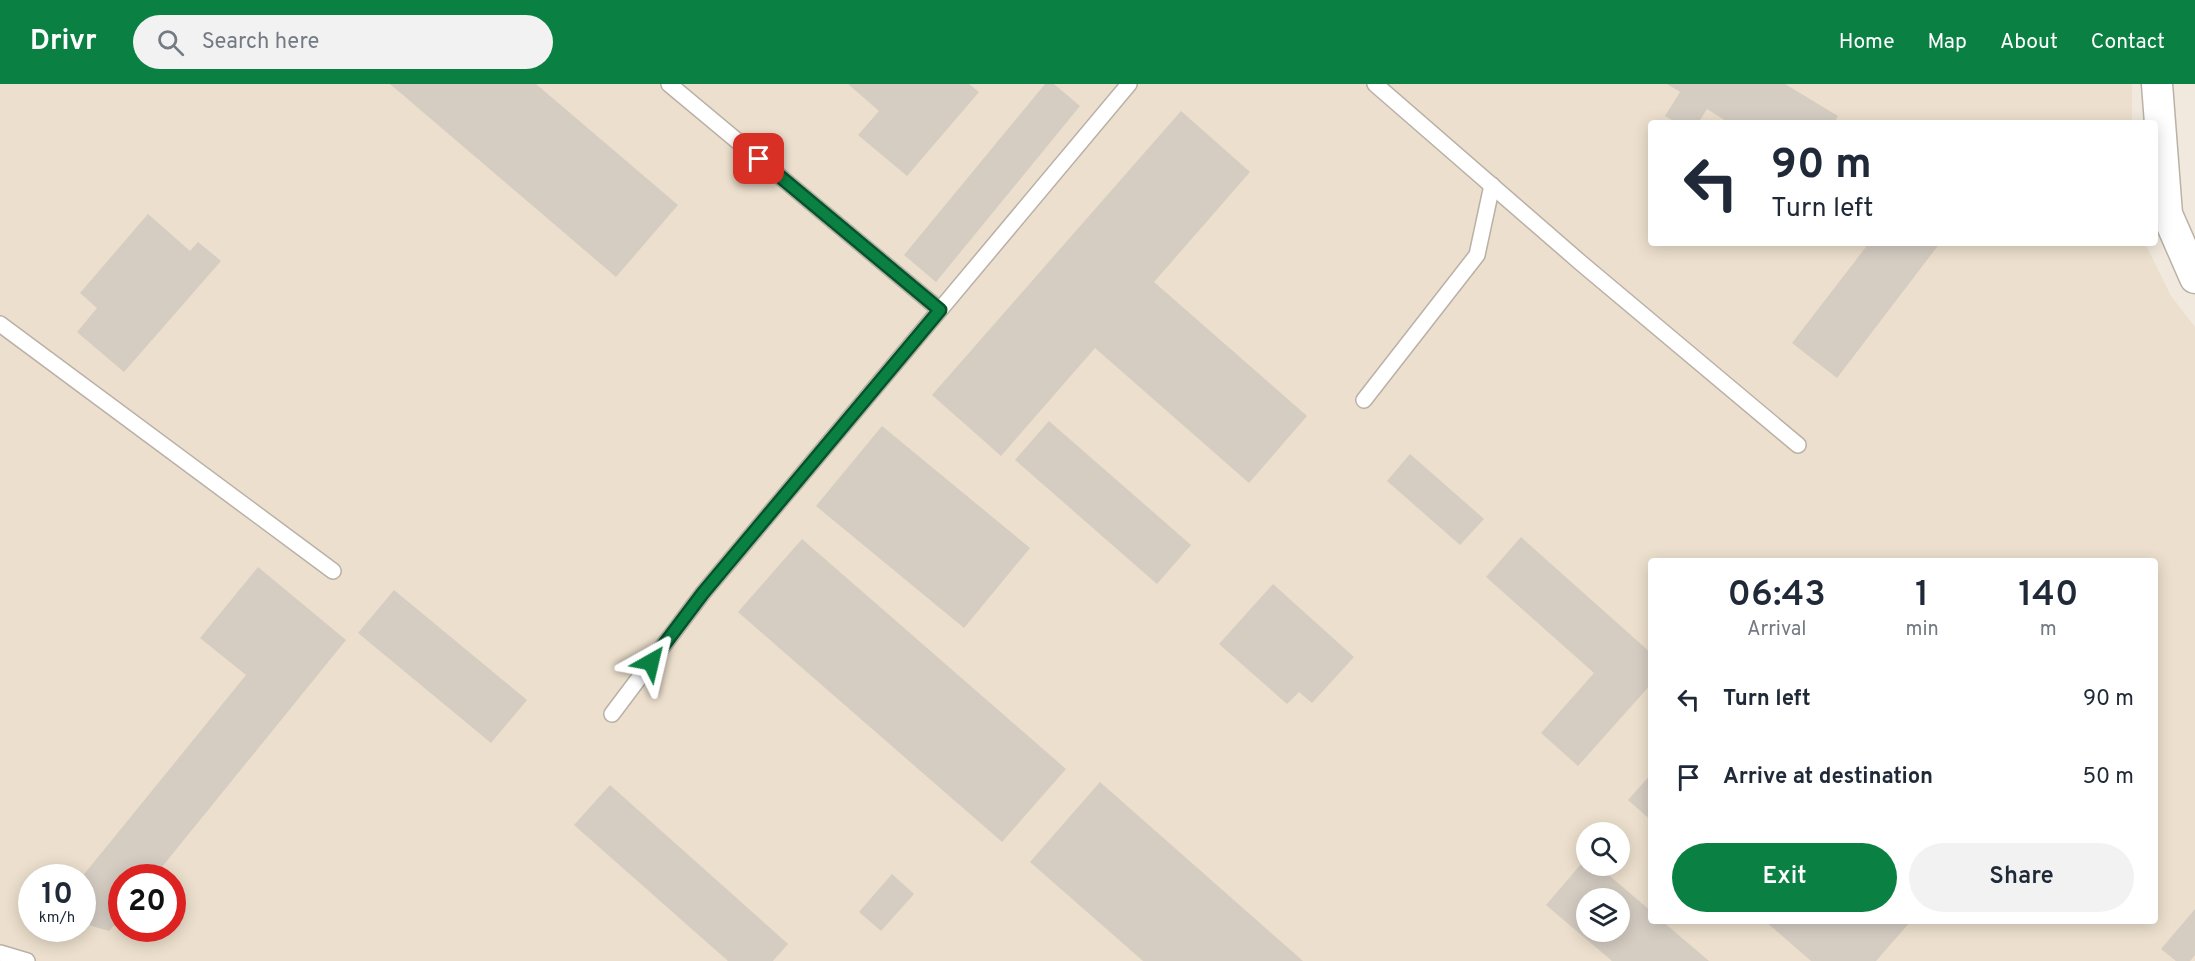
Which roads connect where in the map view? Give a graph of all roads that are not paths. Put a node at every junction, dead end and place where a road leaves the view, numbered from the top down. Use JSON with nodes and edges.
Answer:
{"nodes":[{"id":1,"x":669,"y":84,"type":"edge"},
{"id":2,"x":1129,"y":84,"type":"edge"},
{"id":3,"x":1375,"y":84,"type":"edge"},
{"id":4,"x":2157,"y":84,"type":"edge"},
{"id":5,"x":1492,"y":186,"type":"junction"},
{"id":6,"x":2195,"y":278,"type":"edge"},
{"id":7,"x":940,"y":310,"type":"junction"},
{"id":8,"x":0,"y":324,"type":"edge"},
{"id":9,"x":1364,"y":400,"type":"dead end"},
{"id":10,"x":1798,"y":445,"type":"dead end"},
{"id":11,"x":333,"y":571,"type":"dead end"},
{"id":12,"x":612,"y":714,"type":"dead end"},
{"id":13,"x":0,"y":952,"type":"edge"},
{"id":14,"x":27,"y":961,"type":"edge"}],
"edges":[{"from":1,"to":7,"type":"lane"},
{"from":2,"to":7,"type":"lane"},
{"from":3,"to":5,"type":"lane"},
{"from":4,"to":6,"type":"street"},
{"from":5,"to":9,"type":"lane"},
{"from":5,"to":10,"type":"lane"},
{"from":7,"to":12,"type":"lane"},
{"from":8,"to":11,"type":"lane"},
{"from":13,"to":14,"type":"lane"}]}
